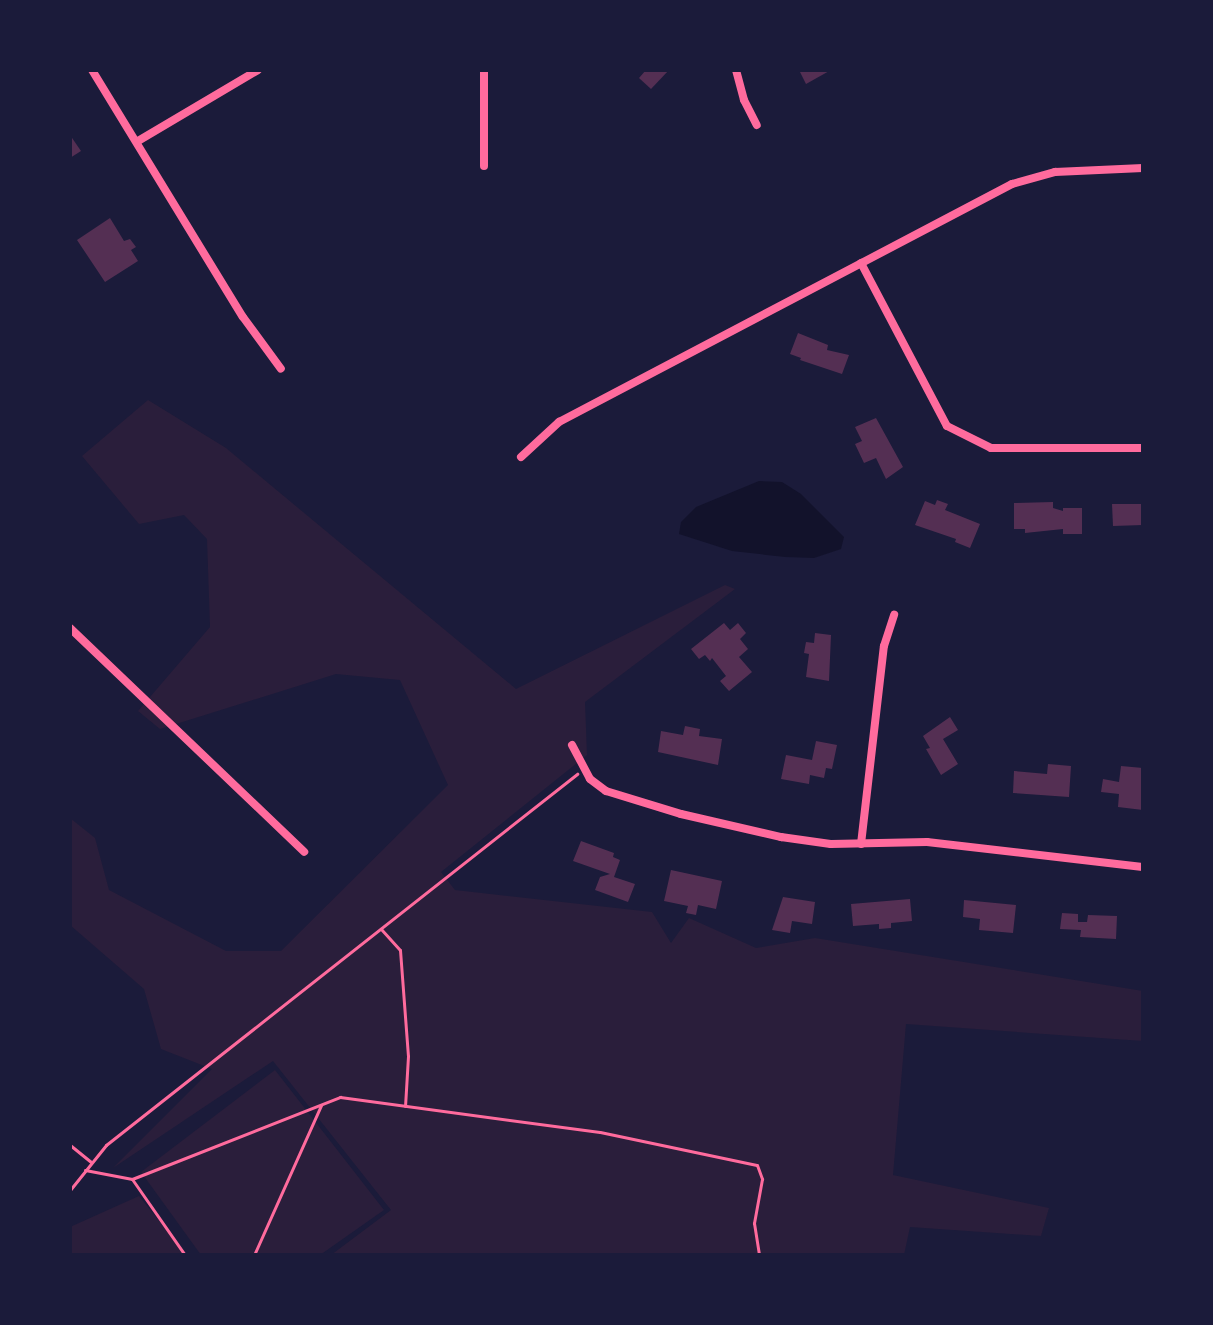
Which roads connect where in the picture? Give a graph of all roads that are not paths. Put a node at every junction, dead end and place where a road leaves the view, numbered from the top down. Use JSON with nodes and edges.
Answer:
{"nodes":[{"id":1,"x":92,"y":70,"type":"edge"},
{"id":2,"x":258,"y":70,"type":"edge"},
{"id":3,"x":484,"y":70,"type":"edge"},
{"id":4,"x":736,"y":70,"type":"edge"},
{"id":5,"x":757,"y":125,"type":"dead end"},
{"id":6,"x":138,"y":141,"type":"junction"},
{"id":7,"x":484,"y":166,"type":"dead end"},
{"id":8,"x":1143,"y":168,"type":"edge"},
{"id":9,"x":861,"y":263,"type":"junction"},
{"id":10,"x":281,"y":369,"type":"dead end"},
{"id":11,"x":1143,"y":448,"type":"edge"},
{"id":12,"x":521,"y":457,"type":"dead end"},
{"id":13,"x":894,"y":615,"type":"dead end"},
{"id":14,"x":70,"y":628,"type":"edge"},
{"id":15,"x":572,"y":745,"type":"dead end"},
{"id":16,"x":861,"y":844,"type":"junction"},
{"id":17,"x":304,"y":852,"type":"dead end"},
{"id":18,"x":1143,"y":867,"type":"edge"}],
"edges":[{"from":1,"to":6,"type":"street"},
{"from":2,"to":6,"type":"street"},
{"from":3,"to":7,"type":"street"},
{"from":4,"to":5,"type":"street"},
{"from":6,"to":10,"type":"street"},
{"from":8,"to":9,"type":"street"},
{"from":9,"to":11,"type":"street"},
{"from":9,"to":12,"type":"street"},
{"from":13,"to":16,"type":"street"},
{"from":14,"to":17,"type":"street"},
{"from":15,"to":16,"type":"street"},
{"from":16,"to":18,"type":"street"}]}
